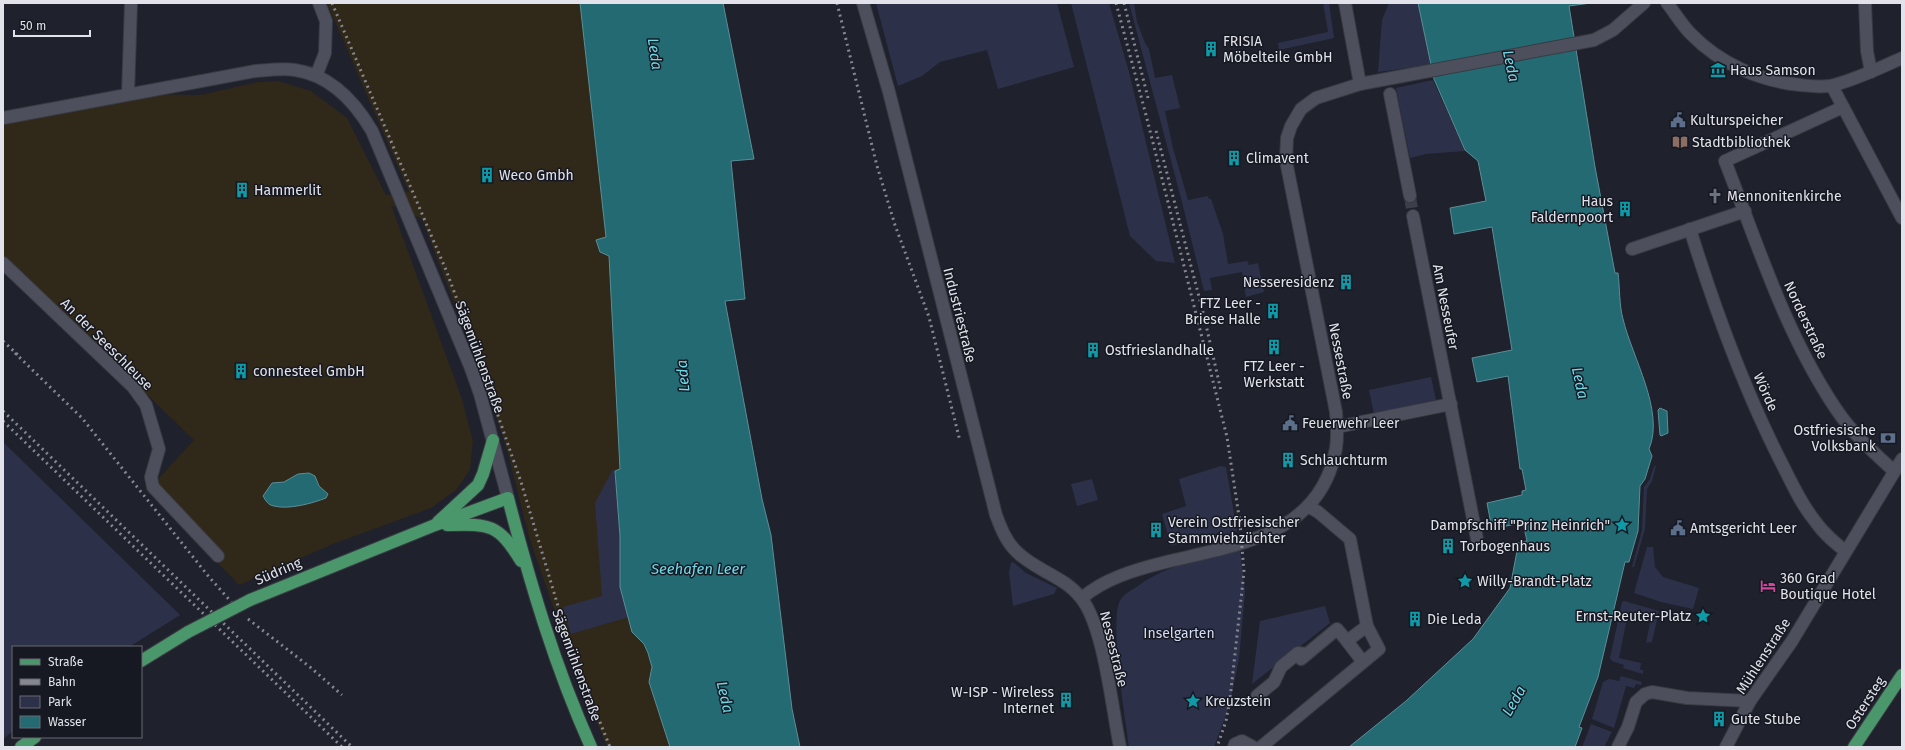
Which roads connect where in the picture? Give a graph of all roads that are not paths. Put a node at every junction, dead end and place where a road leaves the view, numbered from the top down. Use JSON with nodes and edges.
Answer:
{"nodes":[{"id":1,"x":131,"y":3,"type":"edge"},
{"id":2,"x":319,"y":3,"type":"edge"},
{"id":3,"x":863,"y":3,"type":"edge"},
{"id":4,"x":1345,"y":3,"type":"edge"},
{"id":5,"x":1644,"y":3,"type":"edge"},
{"id":6,"x":1667,"y":3,"type":"edge"},
{"id":7,"x":1865,"y":3,"type":"edge"},
{"id":8,"x":1902,"y":58,"type":"edge"},
{"id":9,"x":1871,"y":72,"type":"junction"},
{"id":10,"x":316,"y":76,"type":"junction"},
{"id":11,"x":1360,"y":84,"type":"junction"},
{"id":12,"x":1832,"y":86,"type":"junction"},
{"id":13,"x":128,"y":94,"type":"junction"},
{"id":14,"x":1390,"y":94,"type":"dead end"},
{"id":15,"x":1843,"y":107,"type":"junction"},
{"id":16,"x":3,"y":118,"type":"edge"},
{"id":17,"x":1410,"y":196,"type":"tunnel mouth"},
{"id":18,"x":1745,"y":211,"type":"junction"},
{"id":19,"x":1413,"y":216,"type":"tunnel mouth"},
{"id":20,"x":1902,"y":218,"type":"edge"},
{"id":21,"x":1690,"y":229,"type":"junction"},
{"id":22,"x":1632,"y":249,"type":"dead end"},
{"id":23,"x":3,"y":263,"type":"edge"},
{"id":24,"x":1451,"y":404,"type":"junction"},
{"id":25,"x":1337,"y":427,"type":"junction"},
{"id":26,"x":493,"y":440,"type":"junction"},
{"id":27,"x":1902,"y":459,"type":"edge"},
{"id":28,"x":1894,"y":471,"type":"junction"},
{"id":29,"x":508,"y":498,"type":"junction"},
{"id":30,"x":1308,"y":506,"type":"junction"},
{"id":31,"x":435,"y":525,"type":"junction"},
{"id":32,"x":1477,"y":539,"type":"dead end"},
{"id":33,"x":1845,"y":551,"type":"junction"},
{"id":34,"x":218,"y":556,"type":"dead end"},
{"id":35,"x":527,"y":572,"type":"junction"},
{"id":36,"x":1082,"y":598,"type":"junction"},
{"id":37,"x":1367,"y":626,"type":"junction"},
{"id":38,"x":1347,"y":641,"type":"junction"},
{"id":39,"x":142,"y":660,"type":"edge"},
{"id":40,"x":1364,"y":662,"type":"junction"},
{"id":41,"x":1902,"y":675,"type":"edge"},
{"id":42,"x":1257,"y":696,"type":"dead end"},
{"id":43,"x":1750,"y":701,"type":"junction"},
{"id":44,"x":34,"y":738,"type":"edge"},
{"id":45,"x":21,"y":747,"type":"edge"},
{"id":46,"x":592,"y":747,"type":"edge"},
{"id":47,"x":1120,"y":747,"type":"edge"},
{"id":48,"x":1234,"y":747,"type":"edge"},
{"id":49,"x":1253,"y":747,"type":"edge"},
{"id":50,"x":1261,"y":747,"type":"edge"},
{"id":51,"x":1618,"y":747,"type":"edge"},
{"id":52,"x":1726,"y":747,"type":"edge"},
{"id":53,"x":1854,"y":747,"type":"edge"}],
"edges":[{"from":1,"to":13,"type":"street"},
{"from":2,"to":10,"type":"street"},
{"from":3,"to":36,"type":"street","name":"Industriestraße"},
{"from":4,"to":11,"type":"street"},
{"from":5,"to":11,"type":"street","name":"Nessestraße"},
{"from":6,"to":12,"type":"street"},
{"from":7,"to":9,"type":"street"},
{"from":8,"to":9,"type":"street"},
{"from":9,"to":12,"type":"street"},
{"from":10,"to":13,"type":"street"},
{"from":10,"to":26,"type":"street","name":"Sägemühlenstraße"},
{"from":11,"to":25,"type":"street","name":"Nessestraße"},
{"from":12,"to":15,"type":"street"},
{"from":13,"to":16,"type":"street"},
{"from":14,"to":17,"type":"street"},
{"from":15,"to":18,"type":"street","name":"Norderstraße"},
{"from":15,"to":20,"type":"street"},
{"from":18,"to":21,"type":"street"},
{"from":18,"to":28,"type":"street","name":"Norderstraße"},
{"from":19,"to":24,"type":"street","name":"Am Nesseufer"},
{"from":21,"to":22,"type":"street"},
{"from":21,"to":33,"type":"street","name":"Wörde"},
{"from":23,"to":34,"type":"street","name":"An der Seeschleuse"},
{"from":24,"to":25,"type":"street"},
{"from":24,"to":32,"type":"street","name":"Am Nesseufer"},
{"from":25,"to":30,"type":"street","name":"Nessestraße"},
{"from":26,"to":29,"type":"street","name":"Sägemühlenstraße"},
{"from":26,"to":31,"type":"main road"},
{"from":27,"to":28,"type":"street","name":"Mühlenstraße"},
{"from":28,"to":33,"type":"street","name":"Mühlenstraße"},
{"from":29,"to":31,"type":"main road","name":"Südring"},
{"from":29,"to":35,"type":"main road","name":"Sägemühlenstraße"},
{"from":30,"to":36,"type":"street","name":"Nessestraße"},
{"from":30,"to":37,"type":"street"},
{"from":31,"to":35,"type":"main road","name":"Südring"},
{"from":31,"to":39,"type":"main road","name":"Südring","bridge":true},
{"from":33,"to":43,"type":"street","name":"Mühlenstraße"},
{"from":35,"to":46,"type":"main road","name":"Sägemühlenstraße"},
{"from":36,"to":47,"type":"street","name":"Nessestraße"},
{"from":37,"to":38,"type":"street"},
{"from":37,"to":40,"type":"street"},
{"from":38,"to":40,"type":"street"},
{"from":38,"to":42,"type":"street"},
{"from":40,"to":50,"type":"street"},
{"from":41,"to":53,"type":"main road","name":"Ostersteg"},
{"from":43,"to":51,"type":"street"},
{"from":43,"to":52,"type":"street","name":"Mühlenstraße"},
{"from":44,"to":45,"type":"main road"},
{"from":48,"to":49,"type":"street"}]}
